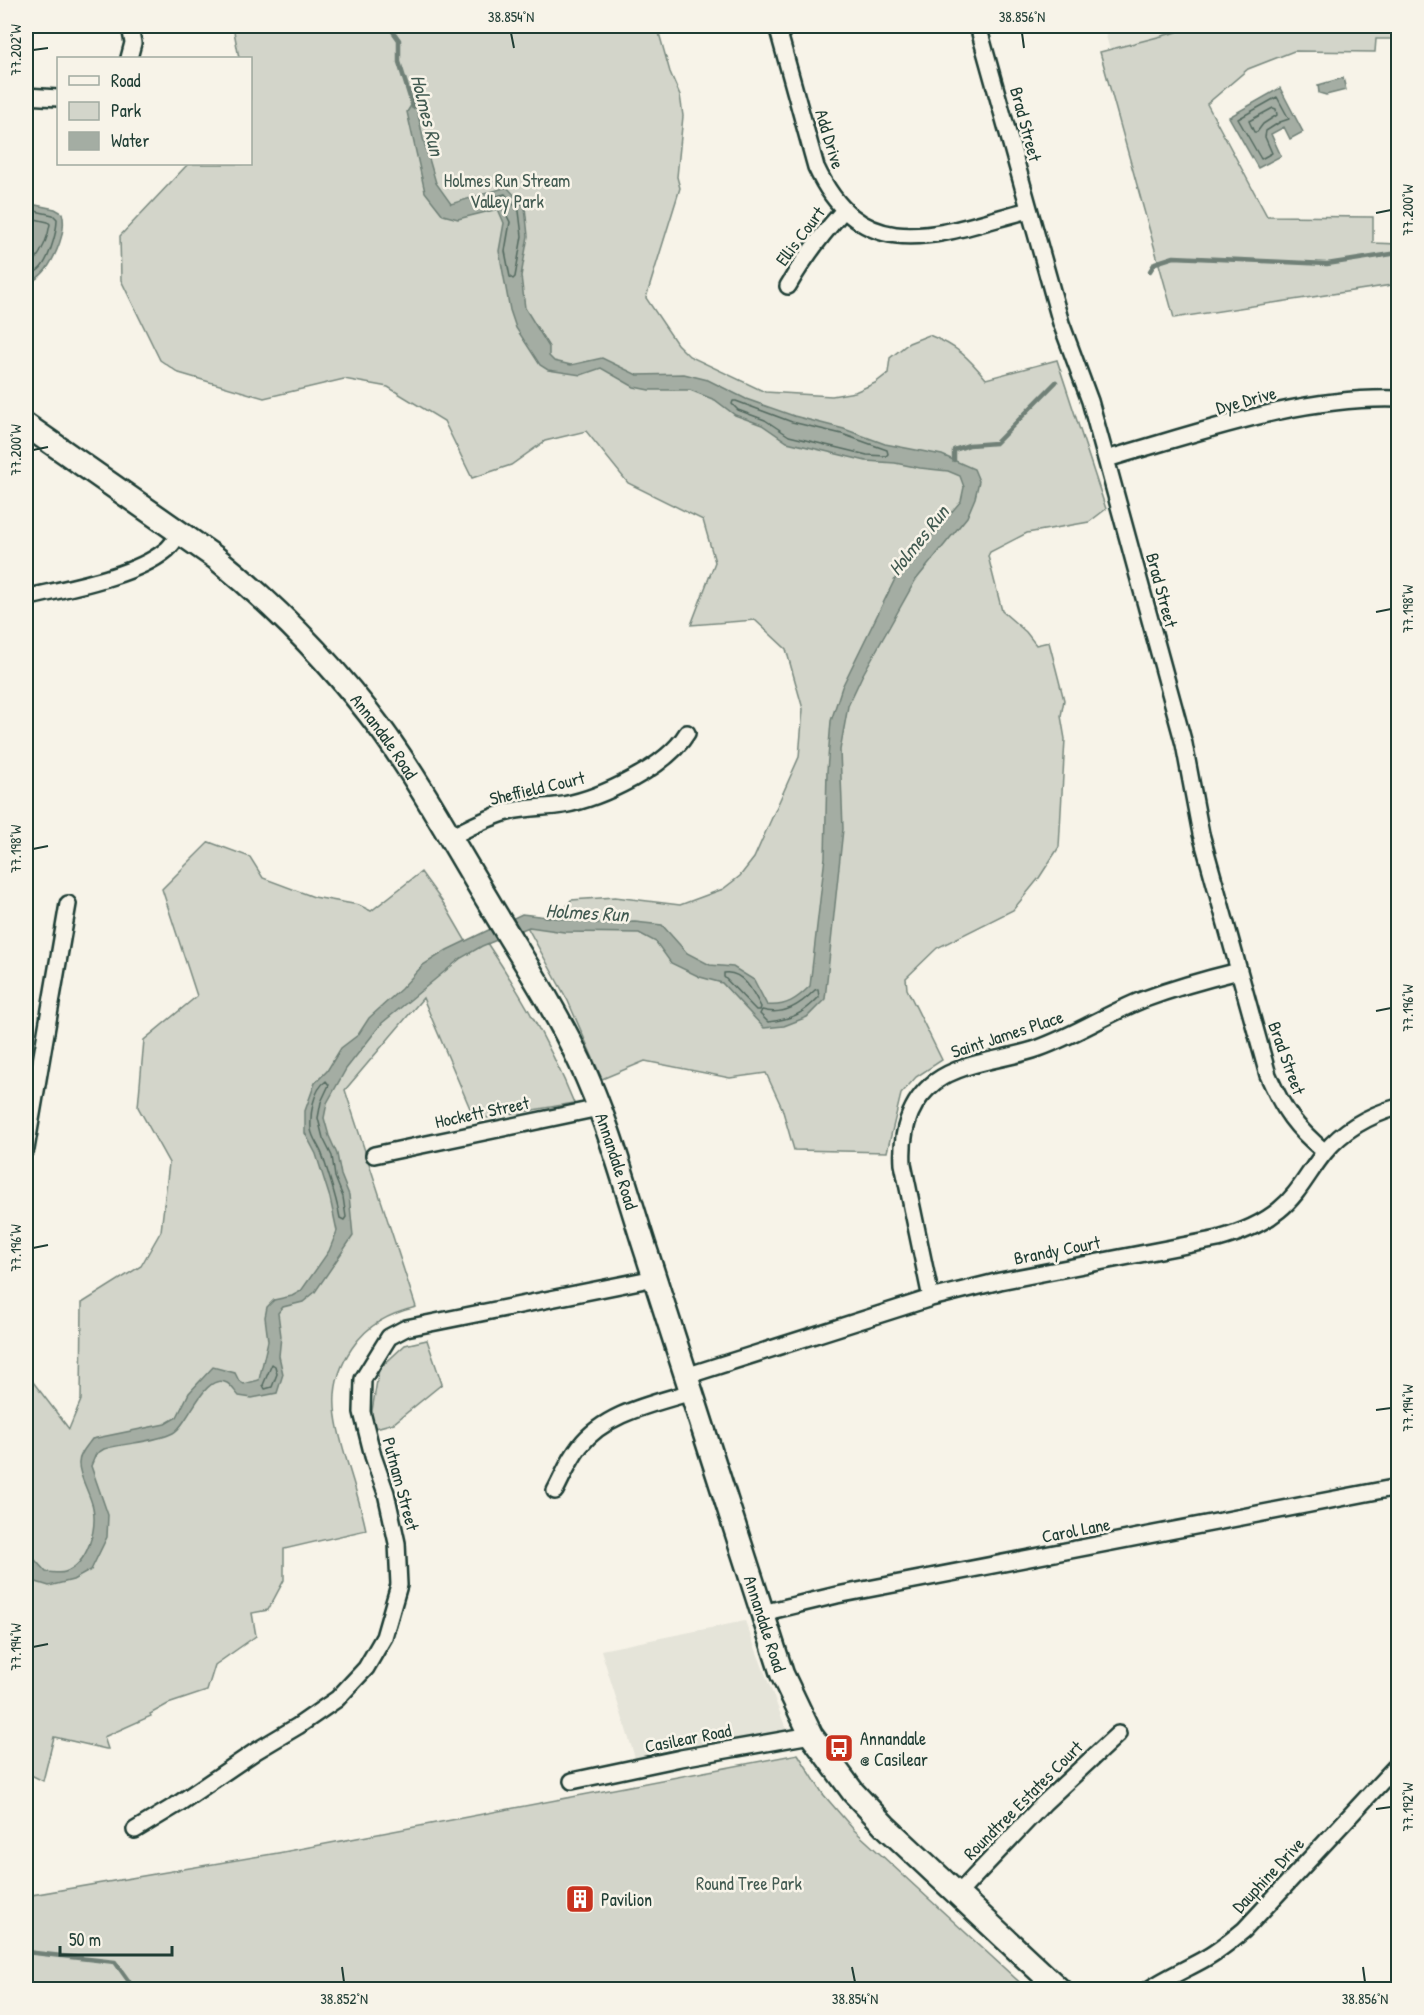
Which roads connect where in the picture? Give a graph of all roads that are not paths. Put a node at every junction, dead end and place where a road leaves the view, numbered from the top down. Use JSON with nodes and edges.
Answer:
{"nodes":[{"id":1,"x":130,"y":26,"type":"edge"},
{"id":2,"x":777,"y":26,"type":"edge"},
{"id":3,"x":978,"y":26,"type":"edge"},
{"id":4,"x":129,"y":57,"type":"edge"},
{"id":5,"x":26,"y":96,"type":"edge"},
{"id":6,"x":57,"y":98,"type":"edge"},
{"id":7,"x":844,"y":210,"type":"junction"},
{"id":8,"x":1029,"y":210,"type":"junction"},
{"id":9,"x":788,"y":286,"type":"dead end"},
{"id":10,"x":1398,"y":399,"type":"edge"},
{"id":11,"x":26,"y":425,"type":"edge"},
{"id":12,"x":1106,"y":459,"type":"junction"},
{"id":13,"x":180,"y":533,"type":"junction"},
{"id":14,"x":26,"y":598,"type":"edge"},
{"id":15,"x":687,"y":733,"type":"dead end"},
{"id":16,"x":450,"y":837,"type":"junction"},
{"id":17,"x":68,"y":904,"type":"dead end"},
{"id":18,"x":1239,"y":971,"type":"junction"},
{"id":19,"x":1398,"y":1107,"type":"edge"},
{"id":20,"x":599,"y":1108,"type":"junction"},
{"id":21,"x":26,"y":1149,"type":"edge"},
{"id":22,"x":1325,"y":1152,"type":"junction"},
{"id":23,"x":374,"y":1155,"type":"dead end"},
{"id":24,"x":655,"y":1278,"type":"junction"},
{"id":25,"x":931,"y":1298,"type":"junction"},
{"id":26,"x":688,"y":1384,"type":"junction"},
{"id":27,"x":1398,"y":1487,"type":"edge"},
{"id":28,"x":555,"y":1491,"type":"dead end"},
{"id":29,"x":762,"y":1613,"type":"junction"},
{"id":30,"x":1118,"y":1734,"type":"dead end"},
{"id":31,"x":811,"y":1735,"type":"junction"},
{"id":32,"x":1398,"y":1764,"type":"edge"},
{"id":33,"x":572,"y":1781,"type":"dead end"},
{"id":34,"x":135,"y":1830,"type":"dead end"},
{"id":35,"x":958,"y":1894,"type":"junction"},
{"id":36,"x":1060,"y":1989,"type":"edge"},
{"id":37,"x":1148,"y":1989,"type":"edge"}],
"edges":[{"from":1,"to":4,"type":"street"},
{"from":2,"to":7,"type":"street","name":"Add Drive"},
{"from":3,"to":8,"type":"street","name":"Brad Street"},
{"from":5,"to":6,"type":"street"},
{"from":7,"to":8,"type":"street","name":"Add Drive"},
{"from":7,"to":9,"type":"street","name":"Ellis Court"},
{"from":8,"to":12,"type":"street","name":"Brad Street"},
{"from":10,"to":12,"type":"street","name":"Dye Drive"},
{"from":11,"to":13,"type":"main road","name":"Annandale Road"},
{"from":12,"to":18,"type":"street","name":"Brad Street"},
{"from":13,"to":14,"type":"street"},
{"from":13,"to":16,"type":"main road","name":"Annandale Road"},
{"from":15,"to":16,"type":"street","name":"Sheffield Court"},
{"from":16,"to":20,"type":"main road","name":"Annandale Road"},
{"from":17,"to":21,"type":"street"},
{"from":18,"to":22,"type":"street","name":"Brad Street"},
{"from":18,"to":25,"type":"street","name":"Saint James Place"},
{"from":19,"to":22,"type":"street","name":"Brandy Court"},
{"from":20,"to":23,"type":"street","name":"Hockett Street"},
{"from":20,"to":24,"type":"main road","name":"Annandale Road"},
{"from":22,"to":25,"type":"street","name":"Brandy Court"},
{"from":24,"to":26,"type":"main road","name":"Annandale Road"},
{"from":24,"to":34,"type":"street","name":"Putnam Street"},
{"from":25,"to":26,"type":"street","name":"Brandy Court"},
{"from":26,"to":28,"type":"street","name":"Brandy Court"},
{"from":26,"to":29,"type":"main road","name":"Annandale Road"},
{"from":27,"to":29,"type":"street","name":"Carol Lane"},
{"from":29,"to":31,"type":"main road","name":"Annandale Road"},
{"from":30,"to":35,"type":"street","name":"Roundtree Estates Court"},
{"from":31,"to":33,"type":"street","name":"Casilear Road"},
{"from":31,"to":35,"type":"main road","name":"Annandale Road"},
{"from":32,"to":37,"type":"street","name":"Dauphine Drive"},
{"from":35,"to":36,"type":"main road","name":"Annandale Road"}]}
